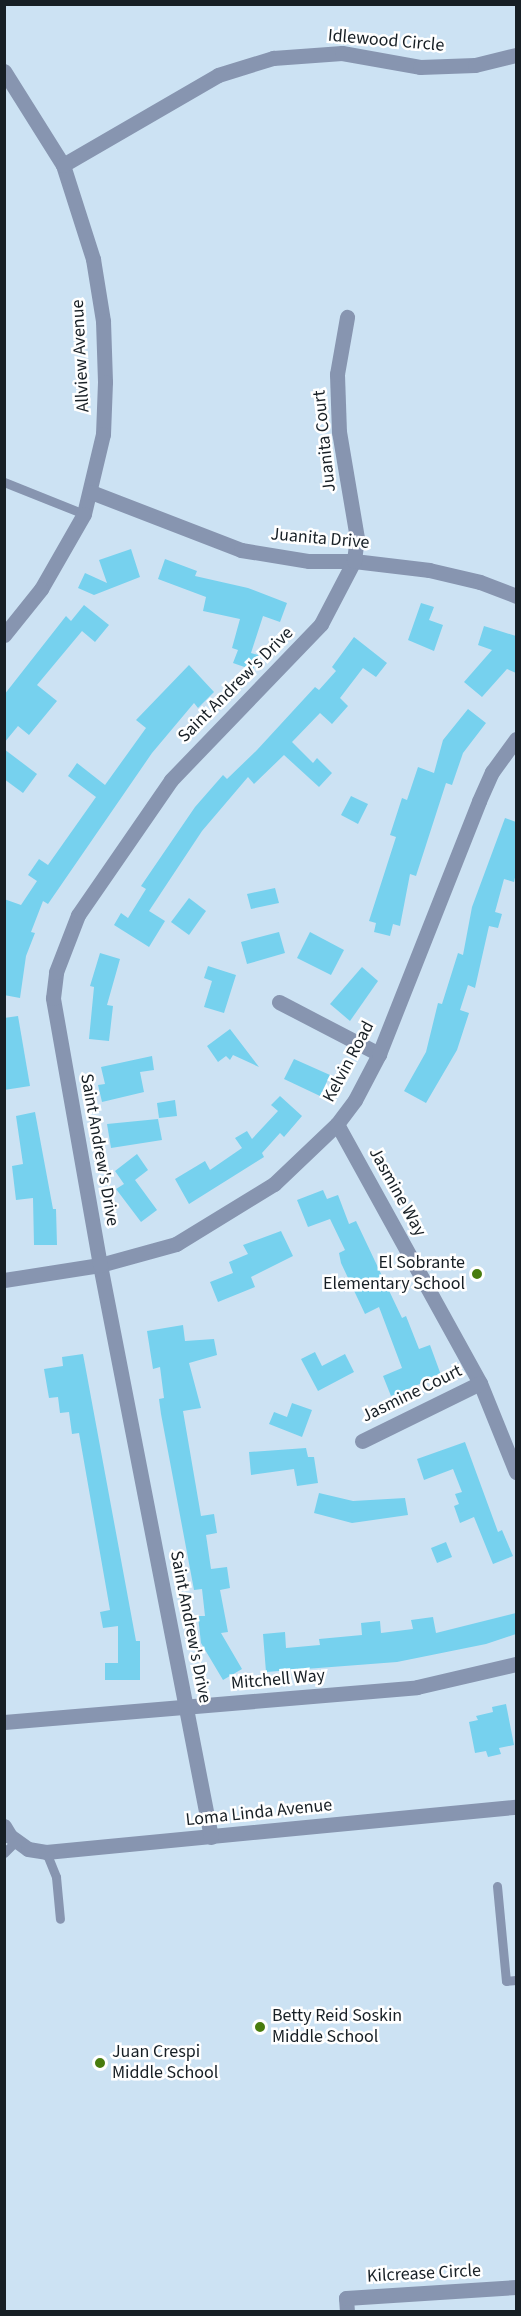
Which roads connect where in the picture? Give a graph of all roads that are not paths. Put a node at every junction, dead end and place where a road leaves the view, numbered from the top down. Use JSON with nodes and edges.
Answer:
{"nodes":[{"id":1,"x":516,"y":55,"type":"edge"},
{"id":2,"x":4,"y":71,"type":"edge"},
{"id":3,"x":63,"y":165,"type":"junction"},
{"id":4,"x":347,"y":317,"type":"dead end"},
{"id":5,"x":4,"y":482,"type":"edge"},
{"id":6,"x":91,"y":492,"type":"junction"},
{"id":7,"x":84,"y":514,"type":"junction"},
{"id":8,"x":354,"y":561,"type":"junction"},
{"id":9,"x":516,"y":596,"type":"edge"},
{"id":10,"x":4,"y":634,"type":"edge"},
{"id":11,"x":516,"y":739,"type":"edge"},
{"id":12,"x":279,"y":1002,"type":"dead end"},
{"id":13,"x":379,"y":1054,"type":"junction"},
{"id":14,"x":337,"y":1124,"type":"junction"},
{"id":15,"x":100,"y":1265,"type":"junction"},
{"id":16,"x":4,"y":1280,"type":"edge"},
{"id":17,"x":480,"y":1383,"type":"junction"},
{"id":18,"x":362,"y":1441,"type":"dead end"},
{"id":19,"x":516,"y":1472,"type":"edge"},
{"id":20,"x":516,"y":1664,"type":"edge"},
{"id":21,"x":186,"y":1707,"type":"junction"},
{"id":22,"x":4,"y":1722,"type":"edge"},
{"id":23,"x":516,"y":1807,"type":"edge"},
{"id":24,"x":10,"y":1834,"type":"edge"},
{"id":25,"x":211,"y":1837,"type":"junction"},
{"id":26,"x":46,"y":1852,"type":"junction"},
{"id":27,"x":4,"y":1853,"type":"edge"},
{"id":28,"x":497,"y":1886,"type":"dead end"},
{"id":29,"x":60,"y":1919,"type":"dead end"},
{"id":30,"x":516,"y":1980,"type":"edge"},
{"id":31,"x":516,"y":2287,"type":"edge"},
{"id":32,"x":347,"y":2312,"type":"edge"}],
"edges":[{"from":1,"to":3,"type":"street","name":"Idlewood Circle"},
{"from":2,"to":3,"type":"street","name":"Allview Avenue"},
{"from":3,"to":6,"type":"street","name":"Allview Avenue"},
{"from":4,"to":8,"type":"street","name":"Juanita Court"},
{"from":5,"to":7,"type":"lane"},
{"from":6,"to":7,"type":"street","name":"Allview Avenue"},
{"from":6,"to":8,"type":"street","name":"Juanita Drive"},
{"from":7,"to":10,"type":"street","name":"Allview Avenue"},
{"from":8,"to":9,"type":"street","name":"Juanita Drive"},
{"from":8,"to":15,"type":"street","name":"Saint Andrew's Drive"},
{"from":11,"to":13,"type":"street","name":"Kelvin Road"},
{"from":12,"to":13,"type":"street"},
{"from":13,"to":14,"type":"street","name":"Kelvin Road"},
{"from":14,"to":15,"type":"street","name":"Kelvin Road"},
{"from":14,"to":17,"type":"street","name":"Jasmine Way"},
{"from":15,"to":16,"type":"street","name":"Kelvin Road"},
{"from":15,"to":21,"type":"street","name":"Saint Andrew's Drive"},
{"from":17,"to":18,"type":"street","name":"Jasmine Court"},
{"from":17,"to":19,"type":"street","name":"Jasmine Way"},
{"from":20,"to":21,"type":"street","name":"Mitchell Way"},
{"from":21,"to":22,"type":"street","name":"Mitchell Way"},
{"from":21,"to":25,"type":"street","name":"Saint Andrew's Drive"},
{"from":23,"to":25,"type":"street","name":"Loma Linda Avenue"},
{"from":24,"to":26,"type":"street","name":"Loma Linda Avenue"},
{"from":24,"to":27,"type":"lane"},
{"from":25,"to":26,"type":"street","name":"Loma Linda Avenue"},
{"from":26,"to":29,"type":"lane"},
{"from":28,"to":30,"type":"lane"},
{"from":31,"to":32,"type":"street","name":"Kilcrease Circle"}]}
